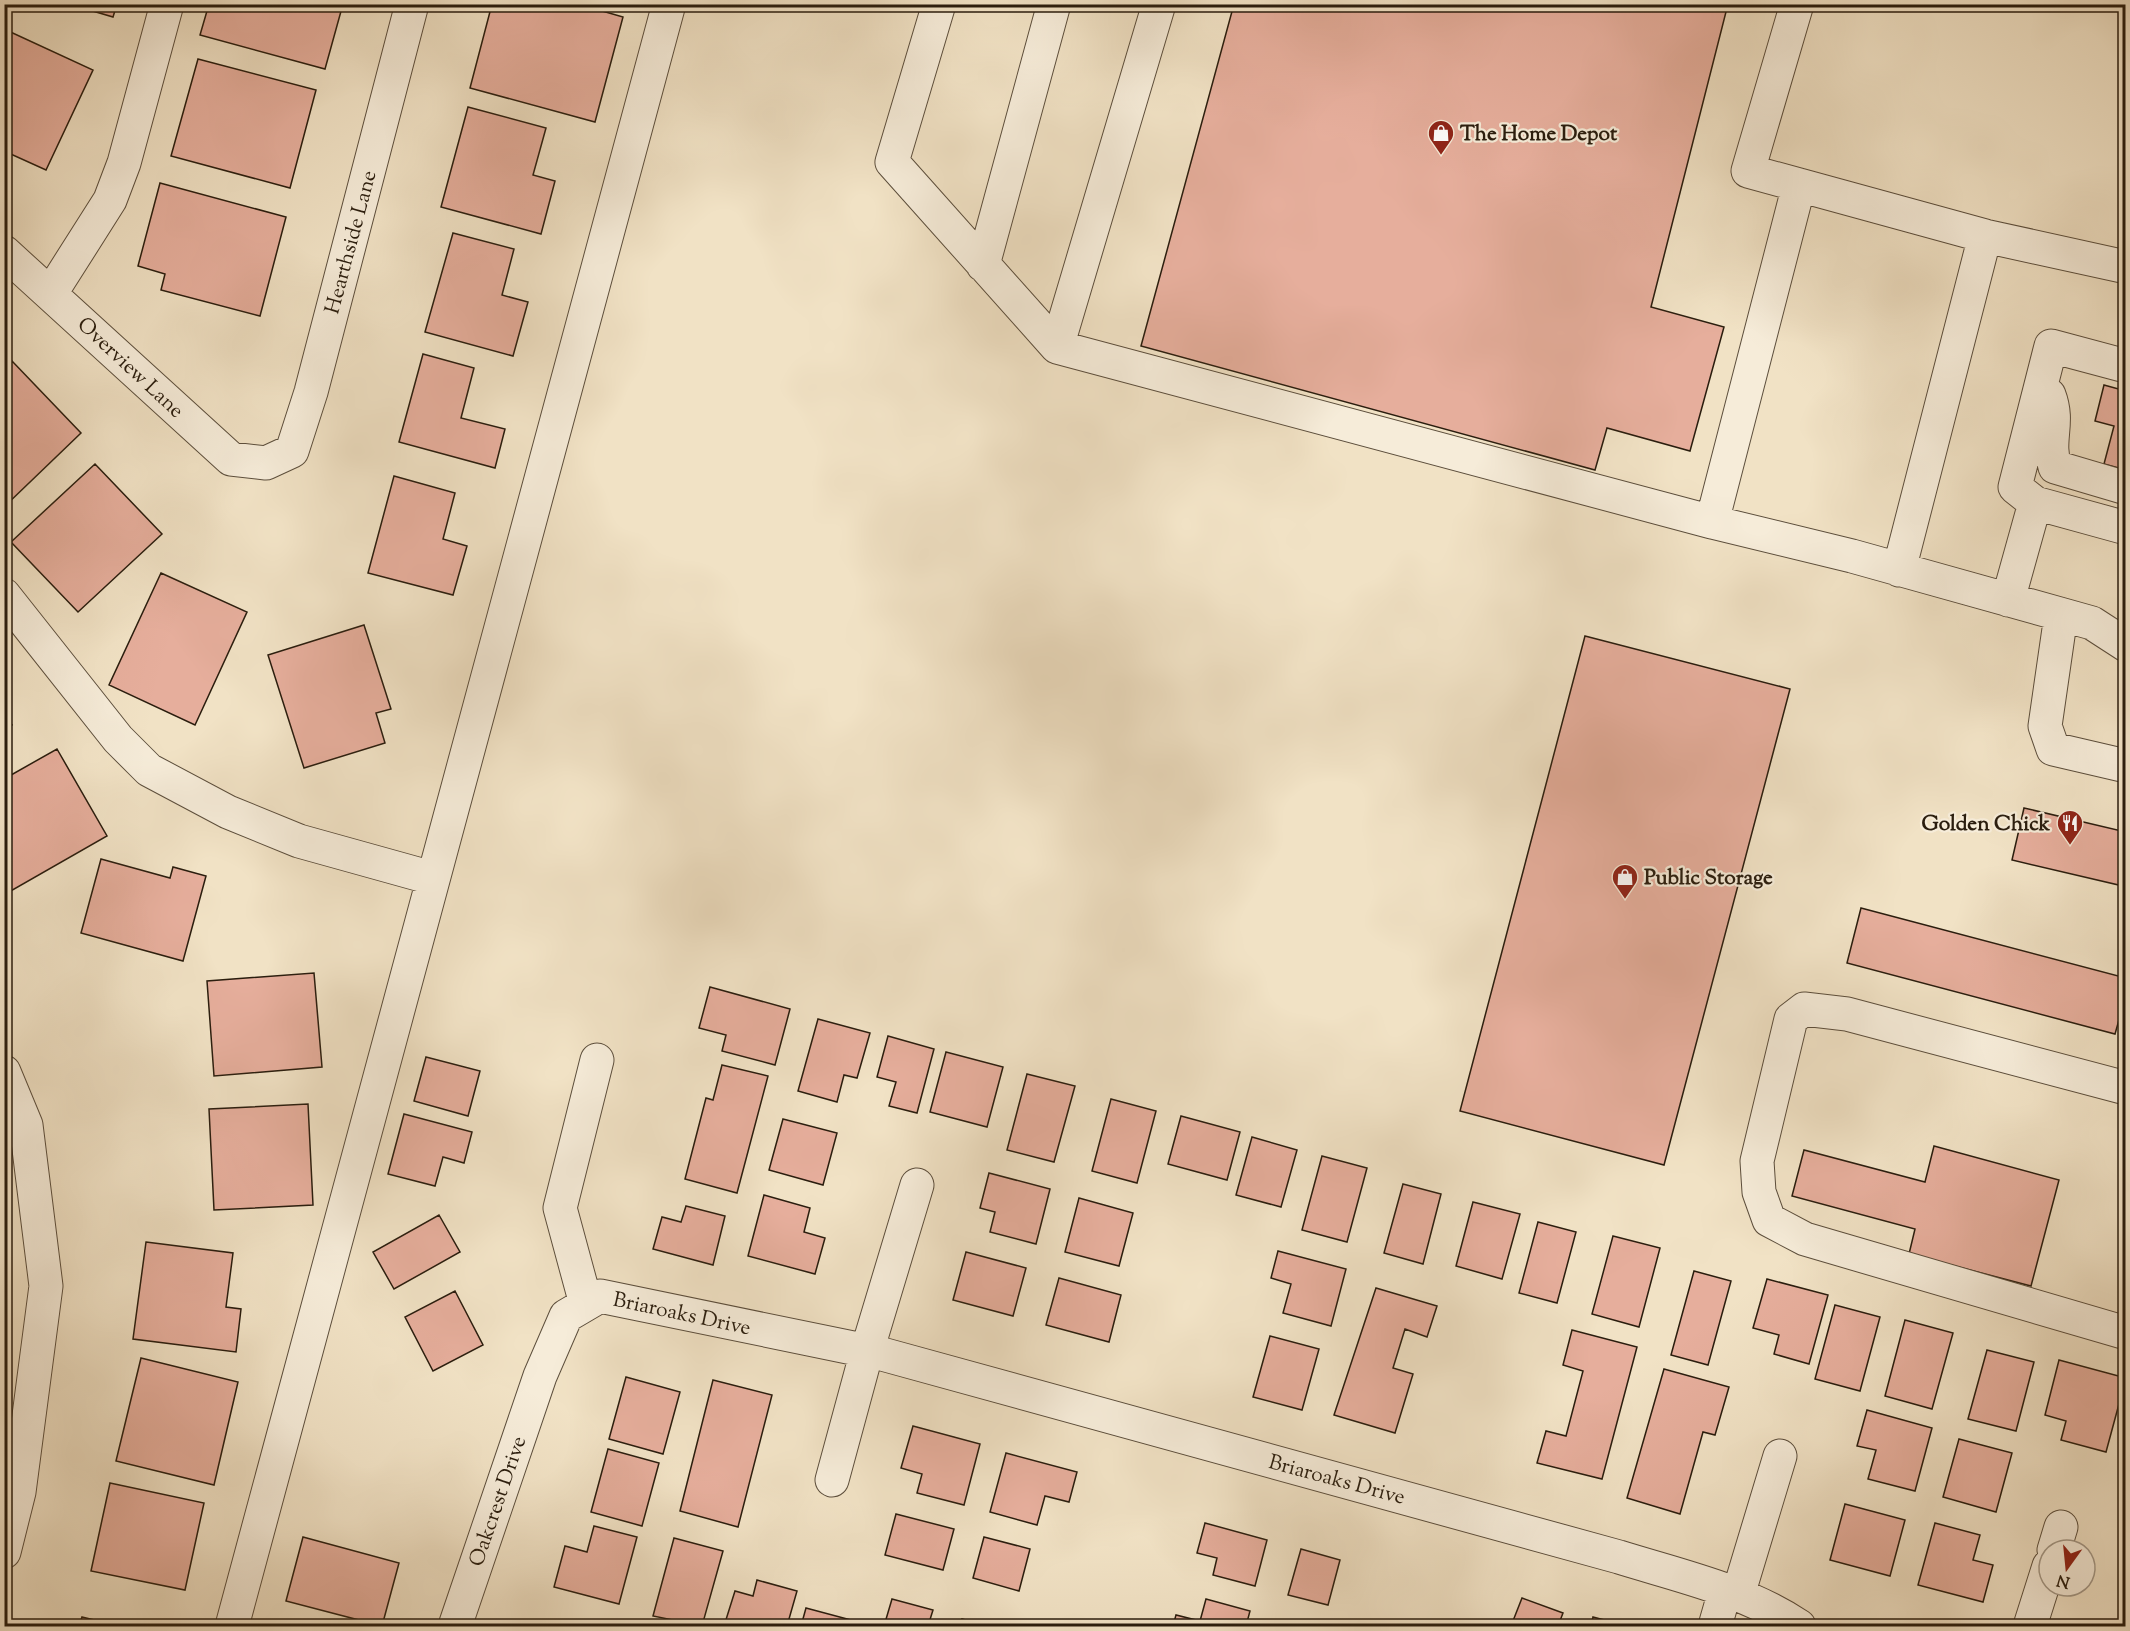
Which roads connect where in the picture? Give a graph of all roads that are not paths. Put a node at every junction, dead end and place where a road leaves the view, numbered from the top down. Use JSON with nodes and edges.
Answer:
{"nodes":[{"id":1,"x":167,"y":4,"type":"edge"},
{"id":2,"x":412,"y":4,"type":"edge"},
{"id":3,"x":669,"y":4,"type":"edge"},
{"id":4,"x":939,"y":4,"type":"edge"},
{"id":5,"x":1054,"y":4,"type":"edge"},
{"id":6,"x":1159,"y":4,"type":"edge"},
{"id":7,"x":1797,"y":4,"type":"edge"},
{"id":8,"x":1798,"y":185,"type":"junction"},
{"id":9,"x":1985,"y":236,"type":"junction"},
{"id":10,"x":4,"y":252,"type":"edge"},
{"id":11,"x":983,"y":265,"type":"junction"},
{"id":12,"x":2126,"y":267,"type":"edge"},
{"id":13,"x":51,"y":293,"type":"junction"},
{"id":14,"x":1057,"y":347,"type":"junction"},
{"id":15,"x":2126,"y":366,"type":"edge"},
{"id":16,"x":2043,"y":379,"type":"junction"},
{"id":17,"x":266,"y":463,"type":"joint"},
{"id":18,"x":2126,"y":488,"type":"edge"},
{"id":19,"x":2035,"y":503,"type":"junction"},
{"id":20,"x":1712,"y":522,"type":"junction"},
{"id":21,"x":2126,"y":528,"type":"edge"},
{"id":22,"x":1899,"y":570,"type":"junction"},
{"id":23,"x":4,"y":595,"type":"edge"},
{"id":24,"x":2008,"y":600,"type":"junction"},
{"id":25,"x":2061,"y":615,"type":"junction"},
{"id":26,"x":2126,"y":621,"type":"edge"},
{"id":27,"x":2092,"y":623,"type":"junction"},
{"id":28,"x":2126,"y":645,"type":"edge"},
{"id":29,"x":2126,"y":766,"type":"edge"},
{"id":30,"x":432,"y":878,"type":"junction"},
{"id":31,"x":597,"y":1060,"type":"dead end"},
{"id":32,"x":4,"y":1072,"type":"edge"},
{"id":33,"x":2126,"y":1088,"type":"edge"},
{"id":34,"x":917,"y":1185,"type":"dead end"},
{"id":35,"x":586,"y":1304,"type":"junction"},
{"id":36,"x":2126,"y":1333,"type":"edge"},
{"id":37,"x":867,"y":1351,"type":"junction"},
{"id":38,"x":540,"y":1376,"type":"joint"},
{"id":39,"x":1780,"y":1456,"type":"dead end"},
{"id":40,"x":832,"y":1480,"type":"dead end"},
{"id":41,"x":4,"y":1552,"type":"edge"},
{"id":42,"x":1732,"y":1593,"type":"junction"},
{"id":43,"x":2039,"y":1598,"type":"edge"},
{"id":44,"x":232,"y":1626,"type":"edge"},
{"id":45,"x":455,"y":1626,"type":"edge"},
{"id":46,"x":1715,"y":1626,"type":"edge"},
{"id":47,"x":1799,"y":1626,"type":"edge"},
{"id":48,"x":2030,"y":1626,"type":"edge"}],
"edges":[{"from":1,"to":13,"type":"street"},
{"from":2,"to":17,"type":"street","name":"Hearthside Lane"},
{"from":3,"to":30,"type":"street"},
{"from":4,"to":11,"type":"street"},
{"from":5,"to":11,"type":"street"},
{"from":6,"to":14,"type":"street"},
{"from":7,"to":8,"type":"street"},
{"from":8,"to":9,"type":"street"},
{"from":8,"to":20,"type":"street"},
{"from":9,"to":12,"type":"street"},
{"from":9,"to":22,"type":"street"},
{"from":10,"to":13,"type":"street","name":"Overview Lane"},
{"from":11,"to":14,"type":"street"},
{"from":13,"to":17,"type":"street","name":"Overview Lane"},
{"from":14,"to":20,"type":"street"},
{"from":15,"to":16,"type":"street"},
{"from":16,"to":18,"type":"street"},
{"from":16,"to":19,"type":"street"},
{"from":19,"to":21,"type":"street"},
{"from":19,"to":24,"type":"street"},
{"from":20,"to":22,"type":"street"},
{"from":22,"to":24,"type":"street"},
{"from":23,"to":30,"type":"street"},
{"from":24,"to":25,"type":"street"},
{"from":25,"to":27,"type":"street"},
{"from":25,"to":29,"type":"street"},
{"from":26,"to":27,"type":"street"},
{"from":27,"to":28,"type":"street"},
{"from":30,"to":44,"type":"street"},
{"from":31,"to":35,"type":"street"},
{"from":32,"to":41,"type":"street"},
{"from":33,"to":36,"type":"street"},
{"from":34,"to":37,"type":"street"},
{"from":35,"to":37,"type":"street","name":"Briaroaks Drive"},
{"from":35,"to":38,"type":"street","name":"Briaroaks Drive"},
{"from":37,"to":40,"type":"street"},
{"from":37,"to":42,"type":"street","name":"Briaroaks Drive"},
{"from":38,"to":45,"type":"street","name":"Oakcrest Drive"},
{"from":39,"to":42,"type":"street"},
{"from":42,"to":46,"type":"street"},
{"from":42,"to":47,"type":"street","name":"Briaroaks Drive"},
{"from":43,"to":48,"type":"street"}]}
